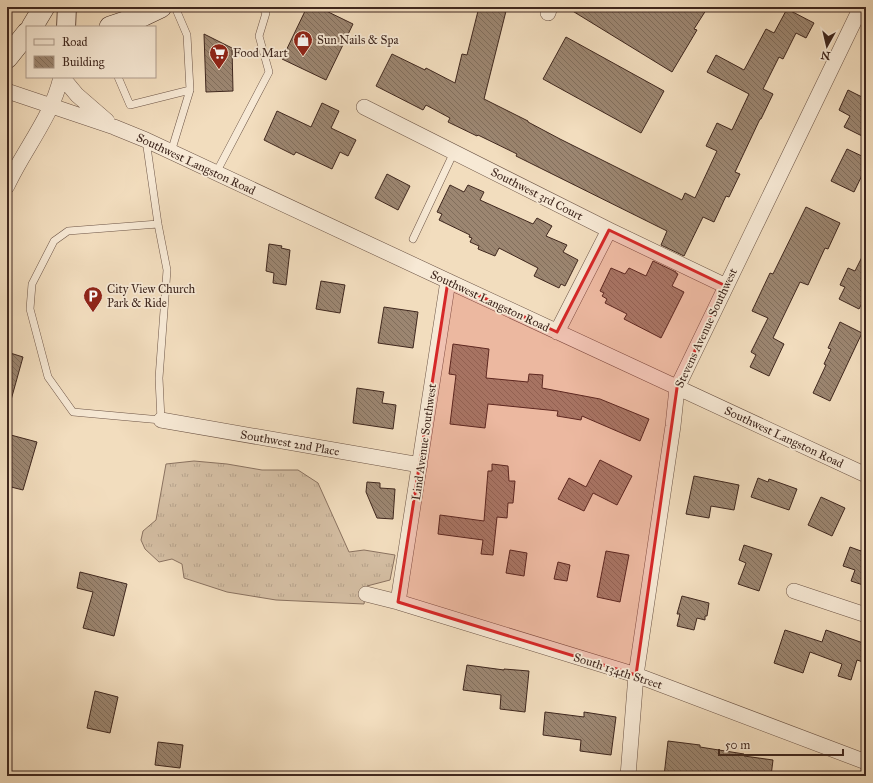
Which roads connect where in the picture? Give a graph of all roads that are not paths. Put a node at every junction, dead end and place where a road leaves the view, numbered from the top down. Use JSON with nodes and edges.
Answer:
{"nodes":[{"id":1,"x":44,"y":7,"type":"edge"},
{"id":2,"x":68,"y":7,"type":"edge"},
{"id":3,"x":162,"y":7,"type":"edge"},
{"id":4,"x":262,"y":7,"type":"edge"},
{"id":5,"x":861,"y":7,"type":"edge"},
{"id":6,"x":33,"y":26,"type":"edge"},
{"id":7,"x":66,"y":26,"type":"edge"},
{"id":8,"x":113,"y":26,"type":"edge"},
{"id":9,"x":26,"y":34,"type":"edge"},
{"id":10,"x":26,"y":53,"type":"edge"},
{"id":11,"x":7,"y":59,"type":"edge"},
{"id":12,"x":62,"y":78,"type":"edge"},
{"id":13,"x":63,"y":78,"type":"edge"},
{"id":14,"x":118,"y":78,"type":"edge"},
{"id":15,"x":190,"y":90,"type":"junction"},
{"id":16,"x":7,"y":91,"type":"edge"},
{"id":17,"x":51,"y":106,"type":"junction"},
{"id":18,"x":364,"y":107,"type":"dead end"},
{"id":19,"x":114,"y":127,"type":"junction"},
{"id":20,"x":146,"y":140,"type":"junction"},
{"id":21,"x":171,"y":152,"type":"junction"},
{"id":22,"x":454,"y":152,"type":"junction"},
{"id":23,"x":216,"y":173,"type":"junction"},
{"id":24,"x":9,"y":177,"type":"edge"},
{"id":25,"x":158,"y":224,"type":"junction"},
{"id":26,"x":609,"y":230,"type":"junction"},
{"id":27,"x":412,"y":239,"type":"dead end"},
{"id":28,"x":448,"y":281,"type":"junction"},
{"id":29,"x":726,"y":286,"type":"junction"},
{"id":30,"x":557,"y":332,"type":"junction"},
{"id":31,"x":677,"y":388,"type":"junction"},
{"id":32,"x":161,"y":420,"type":"junction"},
{"id":33,"x":420,"y":465,"type":"junction"},
{"id":34,"x":866,"y":475,"type":"edge"},
{"id":35,"x":794,"y":591,"type":"dead end"},
{"id":36,"x":366,"y":594,"type":"dead end"},
{"id":37,"x":398,"y":602,"type":"junction"},
{"id":38,"x":866,"y":615,"type":"edge"},
{"id":39,"x":636,"y":675,"type":"junction"},
{"id":40,"x":866,"y":762,"type":"edge"},
{"id":41,"x":628,"y":776,"type":"edge"}],
"edges":[{"from":1,"to":6,"type":"main road"},
{"from":2,"to":7,"type":"street"},
{"from":3,"to":8,"type":"main road"},
{"from":3,"to":15,"type":"lane"},
{"from":4,"to":23,"type":"lane"},
{"from":5,"to":29,"type":"street","name":"Stevens Avenue Southwest"},
{"from":9,"to":11,"type":"main road"},
{"from":10,"to":11,"type":"main road"},
{"from":12,"to":17,"type":"street"},
{"from":13,"to":19,"type":"street","name":"Southwest Langston Road"},
{"from":14,"to":15,"type":"lane"},
{"from":15,"to":21,"type":"lane"},
{"from":16,"to":17,"type":"street","name":"Southwest Langston Road"},
{"from":17,"to":19,"type":"street","name":"Southwest Langston Road"},
{"from":17,"to":24,"type":"street"},
{"from":18,"to":22,"type":"street","name":"Southwest 3rd Court"},
{"from":19,"to":20,"type":"street","name":"Southwest Langston Road"},
{"from":20,"to":21,"type":"street","name":"Southwest Langston Road"},
{"from":20,"to":25,"type":"lane"},
{"from":21,"to":23,"type":"street","name":"Southwest Langston Road"},
{"from":22,"to":26,"type":"street","name":"Southwest 3rd Court"},
{"from":22,"to":27,"type":"lane"},
{"from":23,"to":28,"type":"street","name":"Southwest Langston Road"},
{"from":25,"to":32,"type":"lane"},
{"from":25,"to":32,"type":"lane"},
{"from":26,"to":29,"type":"street","name":"Southwest 3rd Court"},
{"from":26,"to":30,"type":"street"},
{"from":28,"to":30,"type":"street","name":"Southwest Langston Road"},
{"from":28,"to":33,"type":"street","name":"Lind Avenue Southwest"},
{"from":29,"to":31,"type":"street","name":"Stevens Avenue Southwest"},
{"from":30,"to":31,"type":"street","name":"Southwest Langston Road"},
{"from":31,"to":34,"type":"street","name":"Southwest Langston Road"},
{"from":31,"to":39,"type":"street","name":"Stevens Avenue Southwest"},
{"from":32,"to":33,"type":"street","name":"Southwest 2nd Place"},
{"from":33,"to":37,"type":"street","name":"Lind Avenue Southwest"},
{"from":35,"to":38,"type":"street"},
{"from":36,"to":37,"type":"street","name":"South 134th Street"},
{"from":37,"to":39,"type":"street","name":"South 134th Street"},
{"from":39,"to":40,"type":"street","name":"South 134th Street"},
{"from":39,"to":41,"type":"street","name":"Stevens Avenue Southwest"}]}
